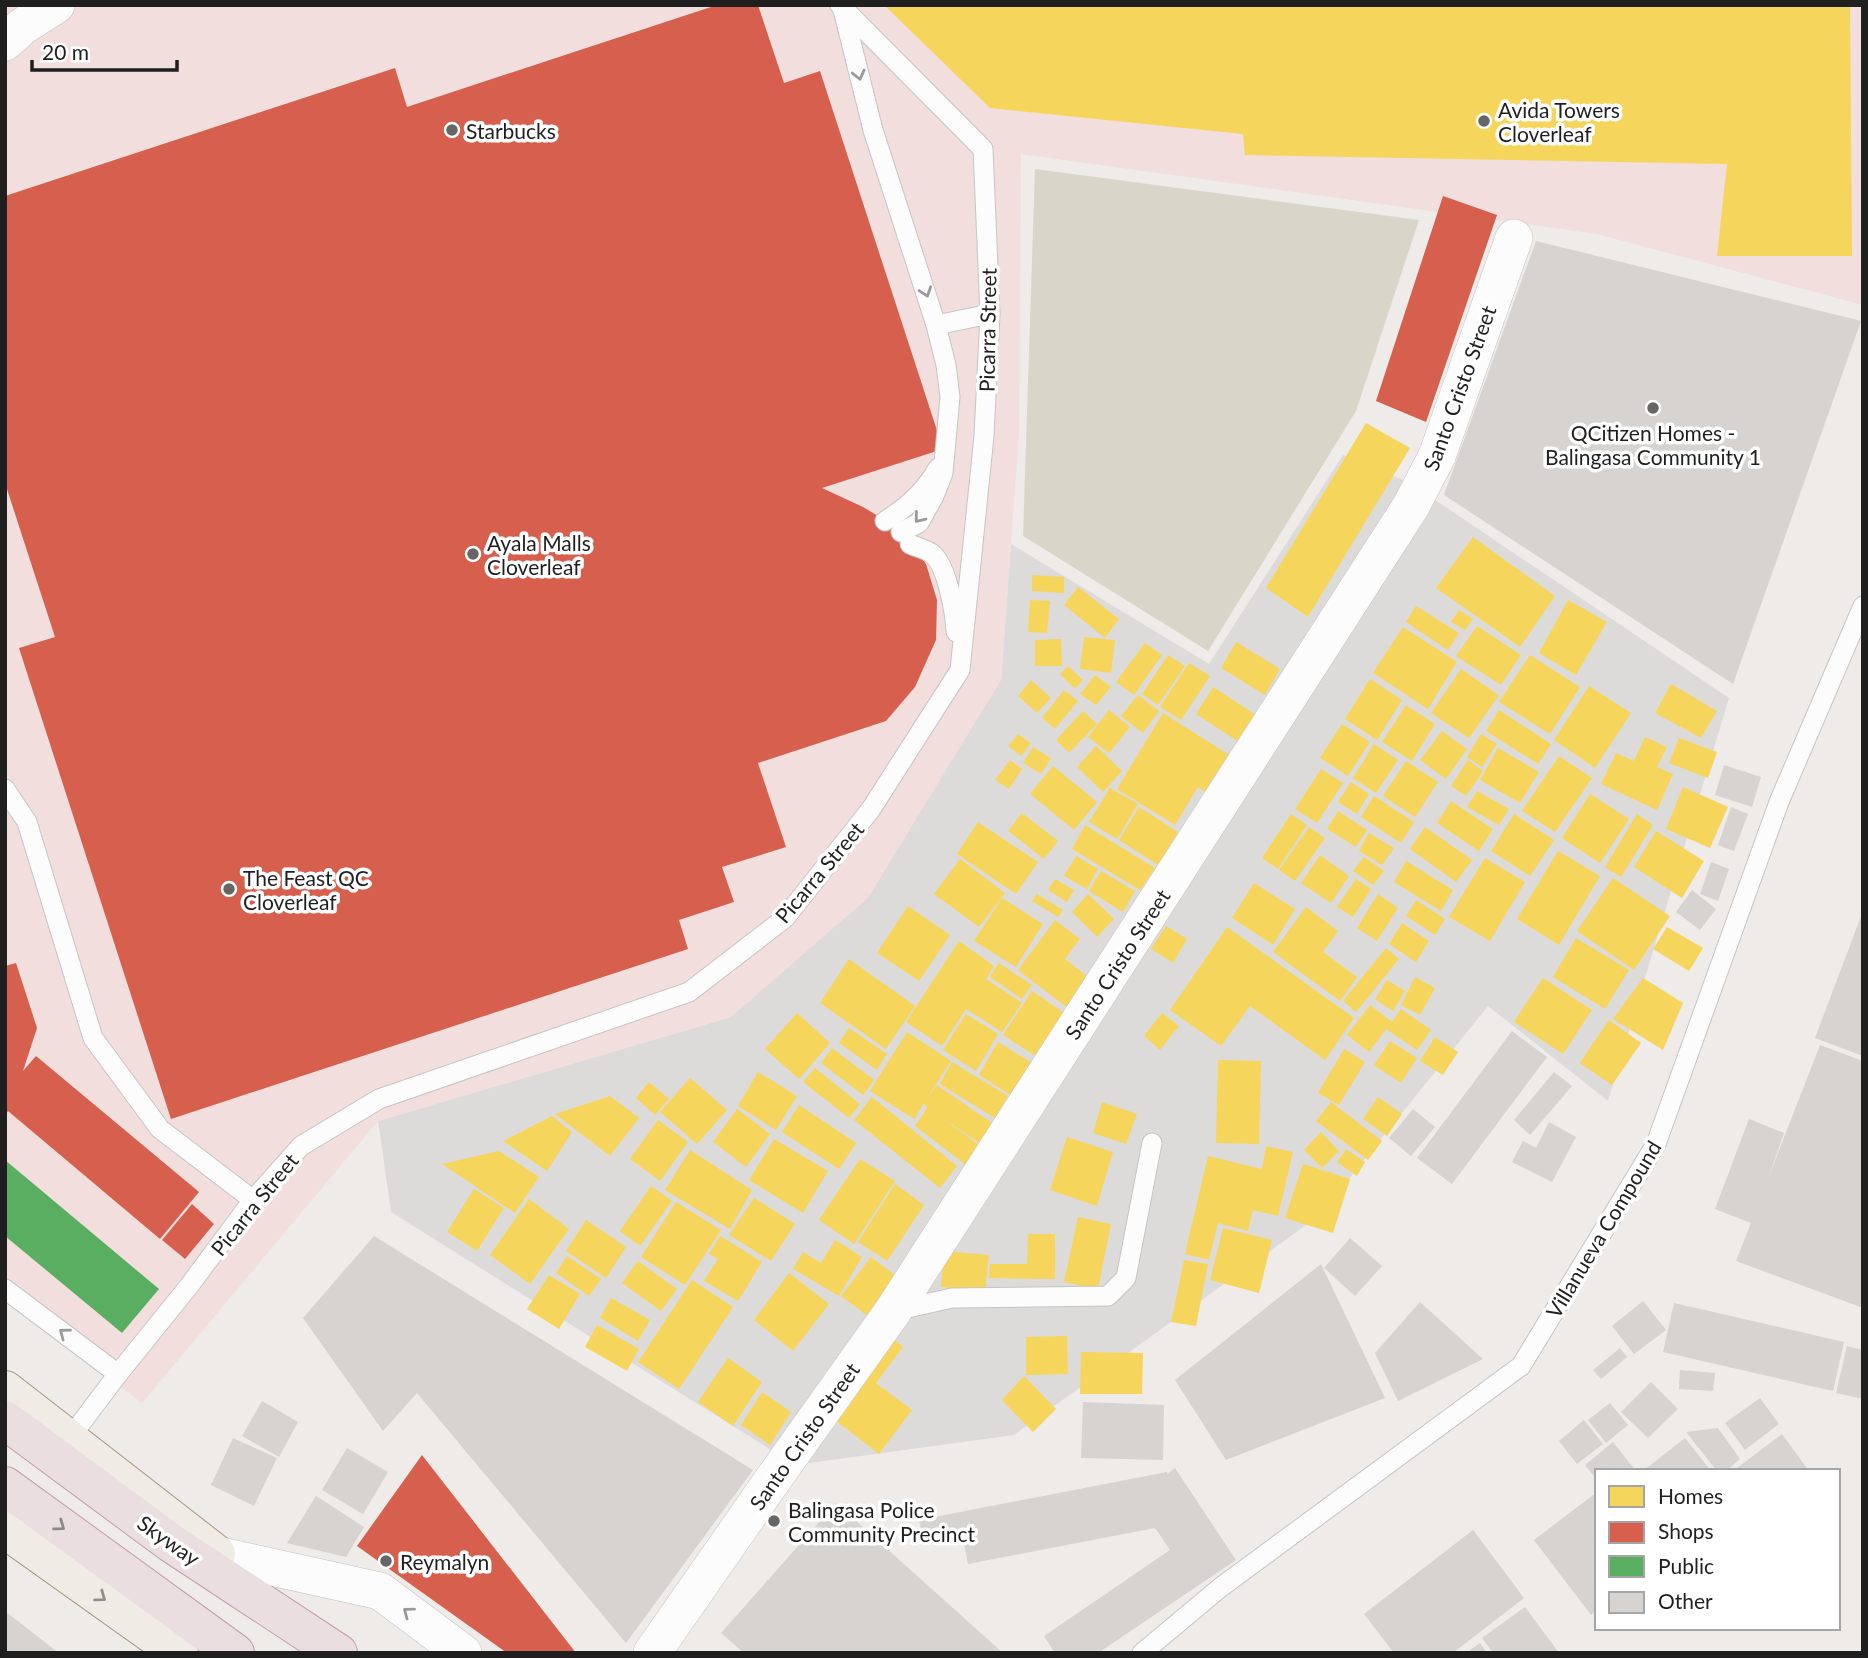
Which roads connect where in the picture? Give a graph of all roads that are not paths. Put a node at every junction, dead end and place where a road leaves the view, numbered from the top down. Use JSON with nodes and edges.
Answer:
{"nodes":[{"id":1,"x":56,"y":5,"type":"edge"},
{"id":2,"x":842,"y":7,"type":"edge"},
{"id":3,"x":5,"y":42,"type":"edge"},
{"id":4,"x":1514,"y":238,"type":"dead end"},
{"id":5,"x":990,"y":314,"type":"junction"},
{"id":6,"x":936,"y":325,"type":"junction"},
{"id":7,"x":946,"y":452,"type":"junction"},
{"id":8,"x":885,"y":520,"type":"dead end"},
{"id":9,"x":1863,"y":606,"type":"edge"},
{"id":10,"x":960,"y":670,"type":"junction"},
{"id":11,"x":5,"y":789,"type":"edge"},
{"id":12,"x":1152,"y":1143,"type":"dead end"},
{"id":13,"x":253,"y":1200,"type":"junction"},
{"id":14,"x":5,"y":1289,"type":"edge"},
{"id":15,"x":893,"y":1311,"type":"junction"},
{"id":16,"x":118,"y":1374,"type":"junction"},
{"id":17,"x":5,"y":1390,"type":"edge"},
{"id":18,"x":5,"y":1420,"type":"edge"},
{"id":19,"x":69,"y":1439,"type":"junction"},
{"id":20,"x":5,"y":1486,"type":"edge"},
{"id":21,"x":5,"y":1529,"type":"edge"},
{"id":22,"x":217,"y":1555,"type":"junction"},
{"id":23,"x":179,"y":1653,"type":"edge"},
{"id":24,"x":234,"y":1653,"type":"edge"},
{"id":25,"x":338,"y":1653,"type":"edge"},
{"id":26,"x":359,"y":1653,"type":"edge"},
{"id":27,"x":463,"y":1653,"type":"edge"},
{"id":28,"x":652,"y":1653,"type":"edge"},
{"id":29,"x":1142,"y":1653,"type":"edge"}],
"edges":[{"from":1,"to":3,"type":"street"},
{"from":2,"to":5,"type":"lane","name":"Picarra Street"},
{"from":2,"to":6,"type":"lane","one_way":true},
{"from":4,"to":15,"type":"street","name":"Santo Cristo Street"},
{"from":5,"to":6,"type":"lane"},
{"from":5,"to":10,"type":"lane","name":"Picarra Street"},
{"from":6,"to":7,"type":"lane"},
{"from":7,"to":8,"type":"lane"},
{"from":7,"to":10,"type":"lane","one_way":true},
{"from":9,"to":29,"type":"lane","name":"Villanueva Compound"},
{"from":10,"to":13,"type":"lane","name":"Picarra Street"},
{"from":11,"to":13,"type":"lane"},
{"from":12,"to":15,"type":"lane"},
{"from":13,"to":16,"type":"lane","name":"Picarra Street"},
{"from":16,"to":14,"type":"lane","one_way":true},
{"from":15,"to":28,"type":"street","name":"Santo Cristo Street"},
{"from":16,"to":19,"type":"lane","name":"Picarra Street"},
{"from":17,"to":19,"type":"main road"},
{"from":18,"to":25,"type":"highway","name":"Skyway"},
{"from":19,"to":22,"type":"main road"},
{"from":20,"to":24,"type":"highway","one_way":true},
{"from":21,"to":23,"type":"main road","one_way":true},
{"from":22,"to":26,"type":"main road"},
{"from":27,"to":22,"type":"street","one_way":true}]}
